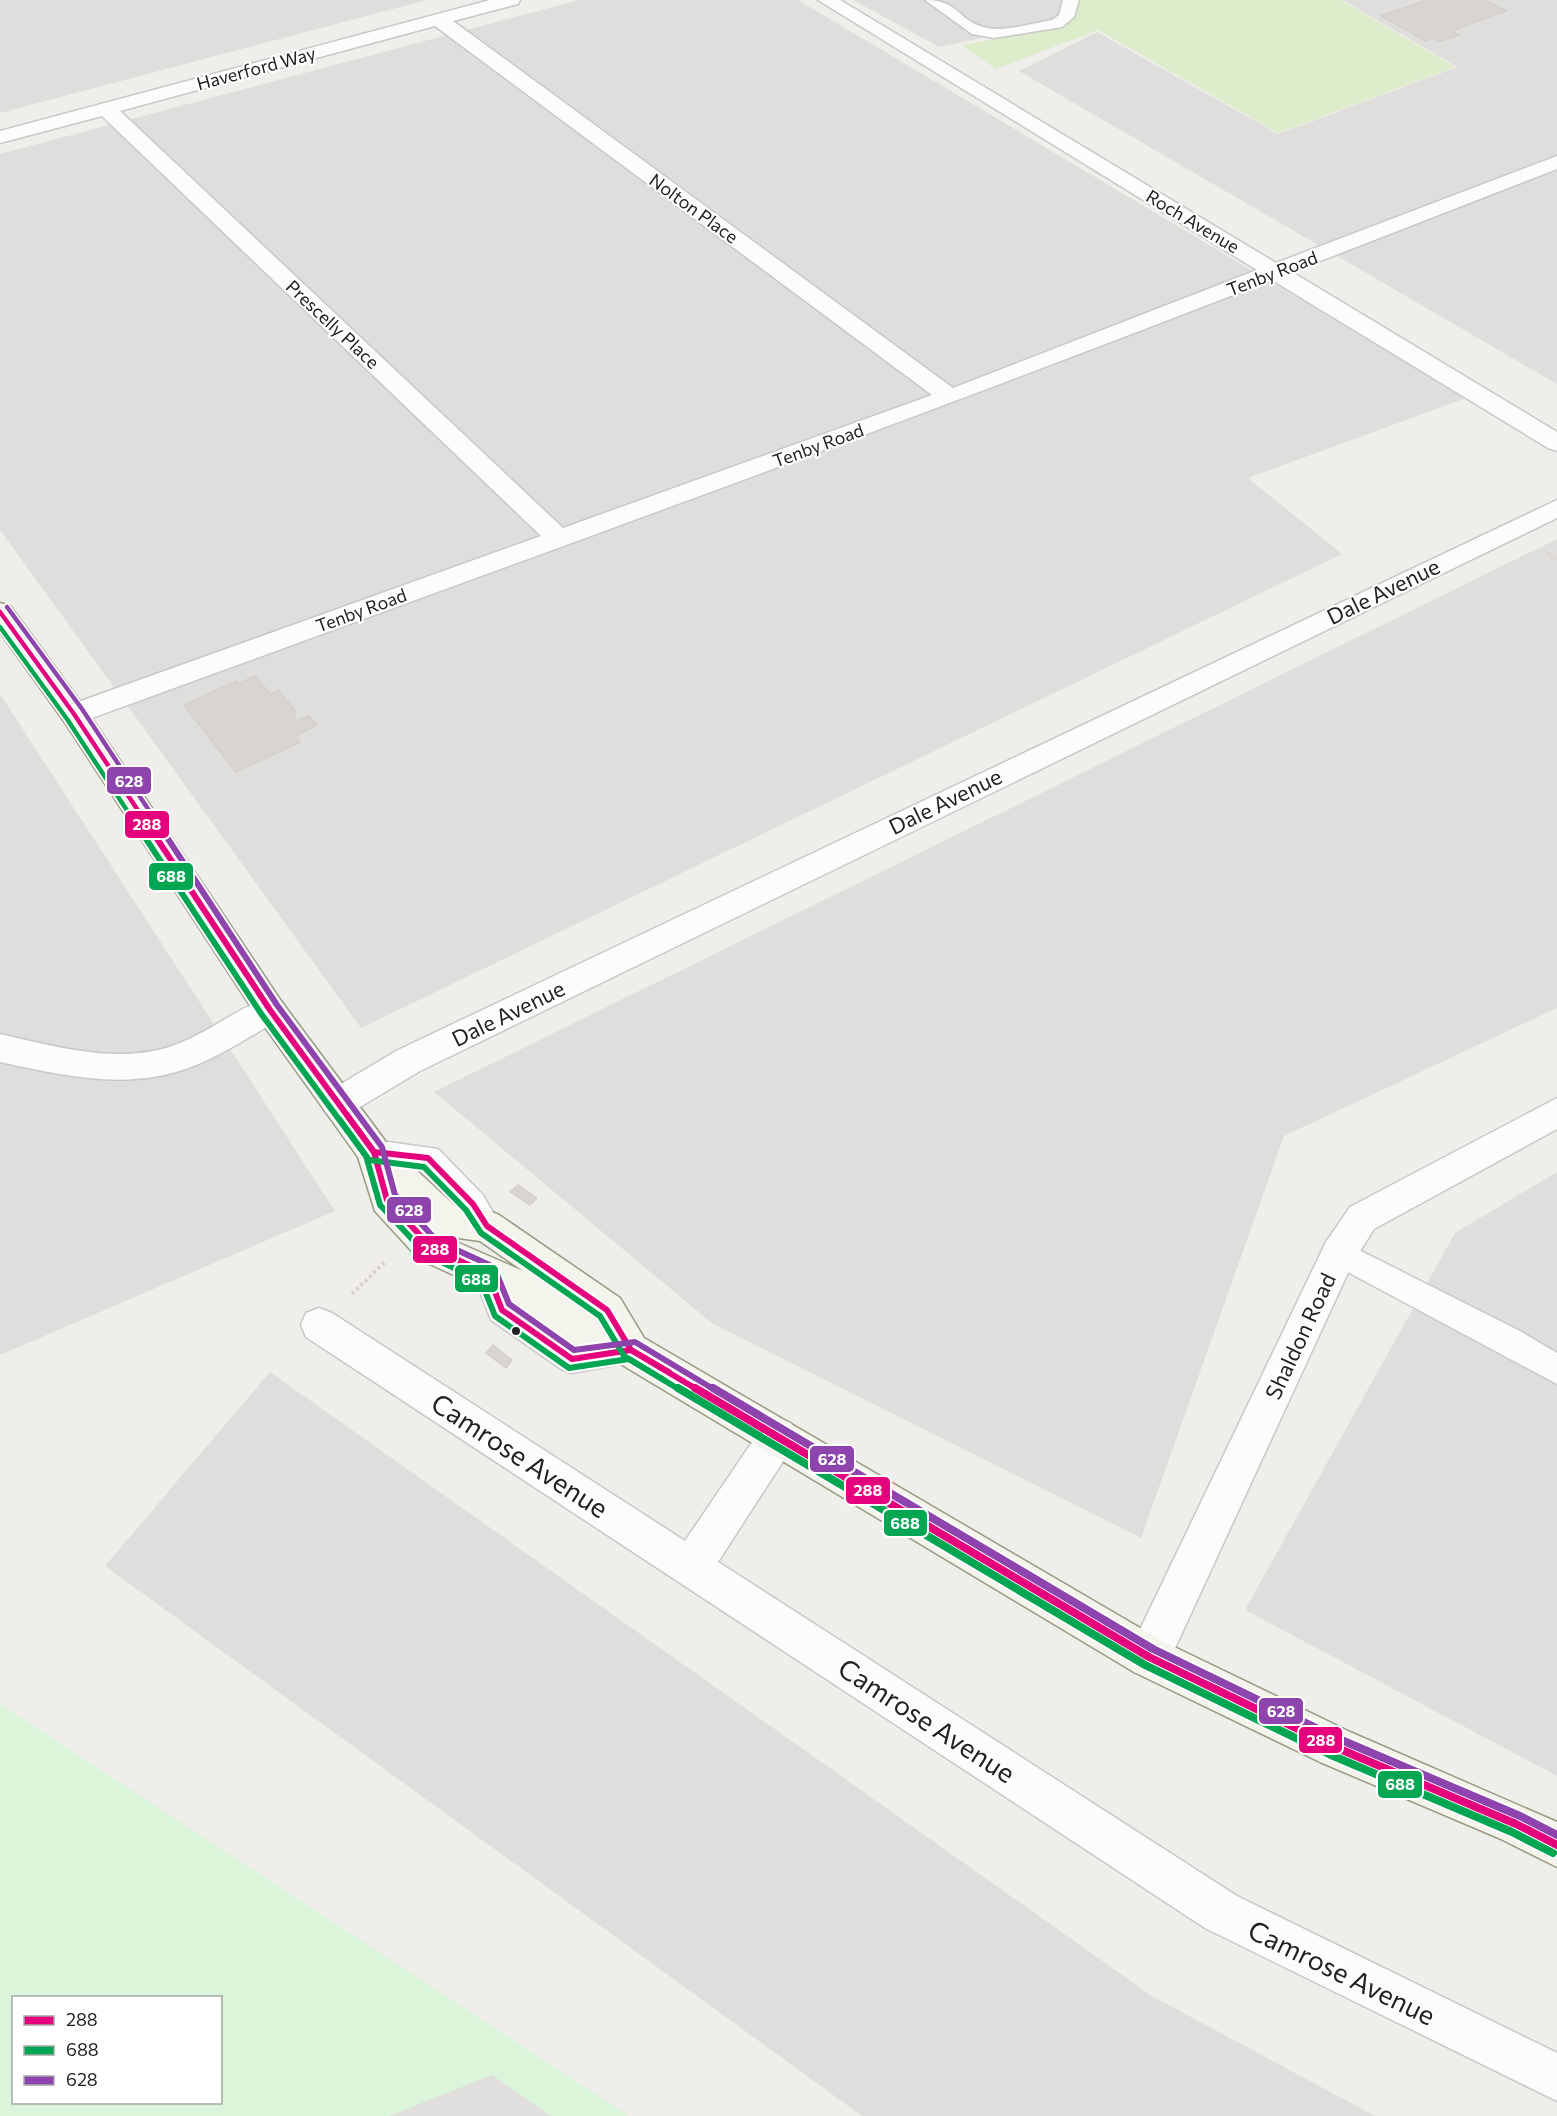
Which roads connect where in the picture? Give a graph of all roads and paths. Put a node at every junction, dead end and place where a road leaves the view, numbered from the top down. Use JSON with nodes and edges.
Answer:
{"nodes":[{"id":1,"x":511,"y":0,"type":"edge"},
{"id":2,"x":827,"y":0,"type":"edge"},
{"id":3,"x":933,"y":0,"type":"edge"},
{"id":4,"x":1071,"y":0,"type":"edge"},
{"id":5,"x":438,"y":19,"type":"junction"},
{"id":6,"x":105,"y":109,"type":"junction"},
{"id":7,"x":0,"y":137,"type":"edge"},
{"id":8,"x":1557,"y":162,"type":"edge"},
{"id":9,"x":1277,"y":271,"type":"junction"},
{"id":10,"x":950,"y":397,"type":"junction"},
{"id":11,"x":1557,"y":443,"type":"edge"},
{"id":12,"x":1557,"y":508,"type":"edge"},
{"id":13,"x":560,"y":539,"type":"junction"},
{"id":14,"x":0,"y":612,"type":"edge"},
{"id":15,"x":74,"y":714,"type":"junction"},
{"id":16,"x":270,"y":1010,"type":"junction"},
{"id":17,"x":0,"y":1048,"type":"edge"},
{"id":18,"x":338,"y":1103,"type":"junction"},
{"id":19,"x":1557,"y":1112,"type":"edge"},
{"id":20,"x":374,"y":1152,"type":"junction"},
{"id":21,"x":1339,"y":1253,"type":"junction"},
{"id":22,"x":319,"y":1325,"type":"dead end"},
{"id":23,"x":631,"y":1350,"type":"junction"},
{"id":24,"x":1557,"y":1370,"type":"edge"},
{"id":25,"x":778,"y":1436,"type":"junction"},
{"id":26,"x":691,"y":1567,"type":"junction"},
{"id":27,"x":1149,"y":1657,"type":"junction"},
{"id":28,"x":1557,"y":1845,"type":"edge"},
{"id":29,"x":1557,"y":2078,"type":"edge"}],
"edges":[{"from":1,"to":5,"type":"street","name":"Haverford Way"},
{"from":2,"to":9,"type":"street","name":"Roch Avenue"},
{"from":3,"to":4,"type":"lane"},
{"from":5,"to":6,"type":"street","name":"Haverford Way"},
{"from":5,"to":10,"type":"street","name":"Nolton Place"},
{"from":6,"to":7,"type":"street","name":"Haverford Way"},
{"from":6,"to":13,"type":"street","name":"Prescelly Place"},
{"from":8,"to":9,"type":"street","name":"Tenby Road"},
{"from":9,"to":10,"type":"street","name":"Tenby Road"},
{"from":9,"to":11,"type":"street","name":"Roch Avenue"},
{"from":10,"to":13,"type":"street","name":"Tenby Road"},
{"from":12,"to":18,"type":"street","name":"Dale Avenue"},
{"from":13,"to":15,"type":"street","name":"Tenby Road"},
{"from":14,"to":15,"type":"street"},
{"from":15,"to":16,"type":"street"},
{"from":16,"to":17,"type":"street"},
{"from":16,"to":18,"type":"street"},
{"from":18,"to":20,"type":"street"},
{"from":19,"to":21,"type":"street","name":"Shaldon Road"},
{"from":20,"to":23,"type":"street"},
{"from":20,"to":23,"type":"street"},
{"from":21,"to":24,"type":"lane"},
{"from":21,"to":27,"type":"street","name":"Shaldon Road"},
{"from":22,"to":26,"type":"street","name":"Camrose Avenue"},
{"from":23,"to":25,"type":"street"},
{"from":25,"to":26,"type":"street"},
{"from":25,"to":27,"type":"street"},
{"from":26,"to":29,"type":"street","name":"Camrose Avenue"},
{"from":27,"to":28,"type":"street"}]}
